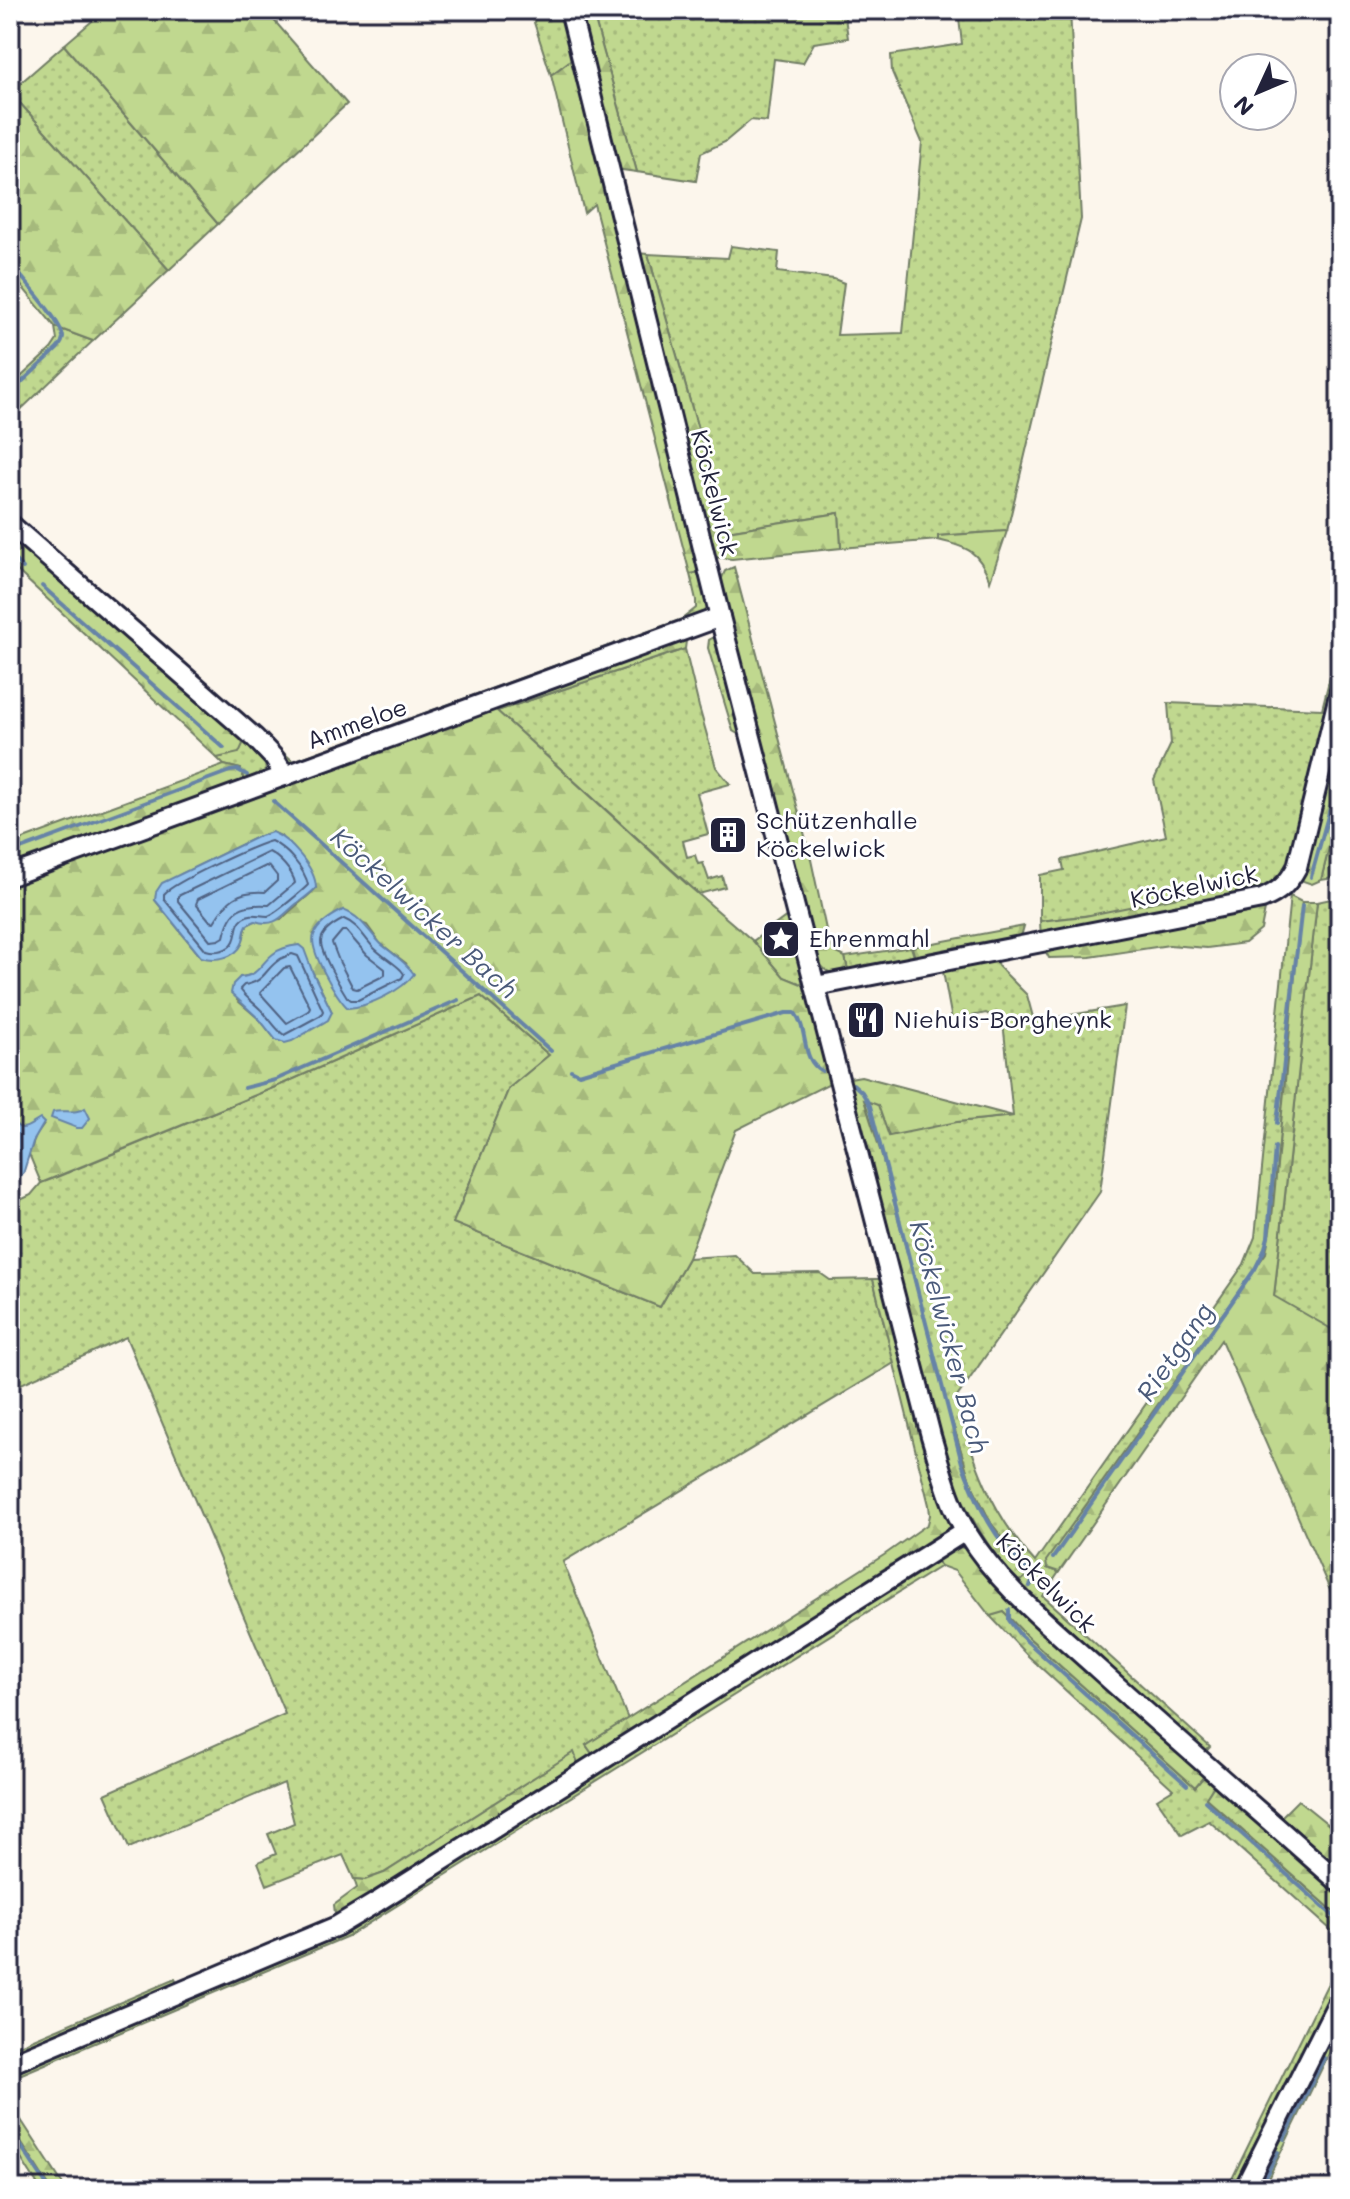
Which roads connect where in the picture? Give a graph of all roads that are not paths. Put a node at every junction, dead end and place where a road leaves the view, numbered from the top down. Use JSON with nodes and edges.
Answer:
{"nodes":[{"id":1,"x":570,"y":10,"type":"edge"},
{"id":2,"x":10,"y":524,"type":"edge"},
{"id":3,"x":720,"y":617,"type":"junction"},
{"id":4,"x":1340,"y":691,"type":"edge"},
{"id":5,"x":285,"y":776,"type":"junction"},
{"id":6,"x":10,"y":876,"type":"edge"},
{"id":7,"x":816,"y":986,"type":"junction"},
{"id":8,"x":965,"y":1531,"type":"junction"},
{"id":9,"x":1340,"y":1883,"type":"edge"},
{"id":10,"x":1340,"y":1998,"type":"edge"},
{"id":11,"x":10,"y":2064,"type":"edge"},
{"id":12,"x":1244,"y":2189,"type":"edge"}],
"edges":[{"from":1,"to":3,"type":"street","name":"Köckelwick"},
{"from":2,"to":5,"type":"street"},
{"from":3,"to":5,"type":"street","name":"Ammeloe"},
{"from":3,"to":7,"type":"street","name":"Köckelwick"},
{"from":4,"to":7,"type":"street","name":"Köckelwick"},
{"from":5,"to":6,"type":"street","name":"Ammeloe"},
{"from":7,"to":8,"type":"street","name":"Köckelwick"},
{"from":8,"to":9,"type":"street","name":"Köckelwick"},
{"from":8,"to":11,"type":"street"},
{"from":10,"to":12,"type":"street"}]}
